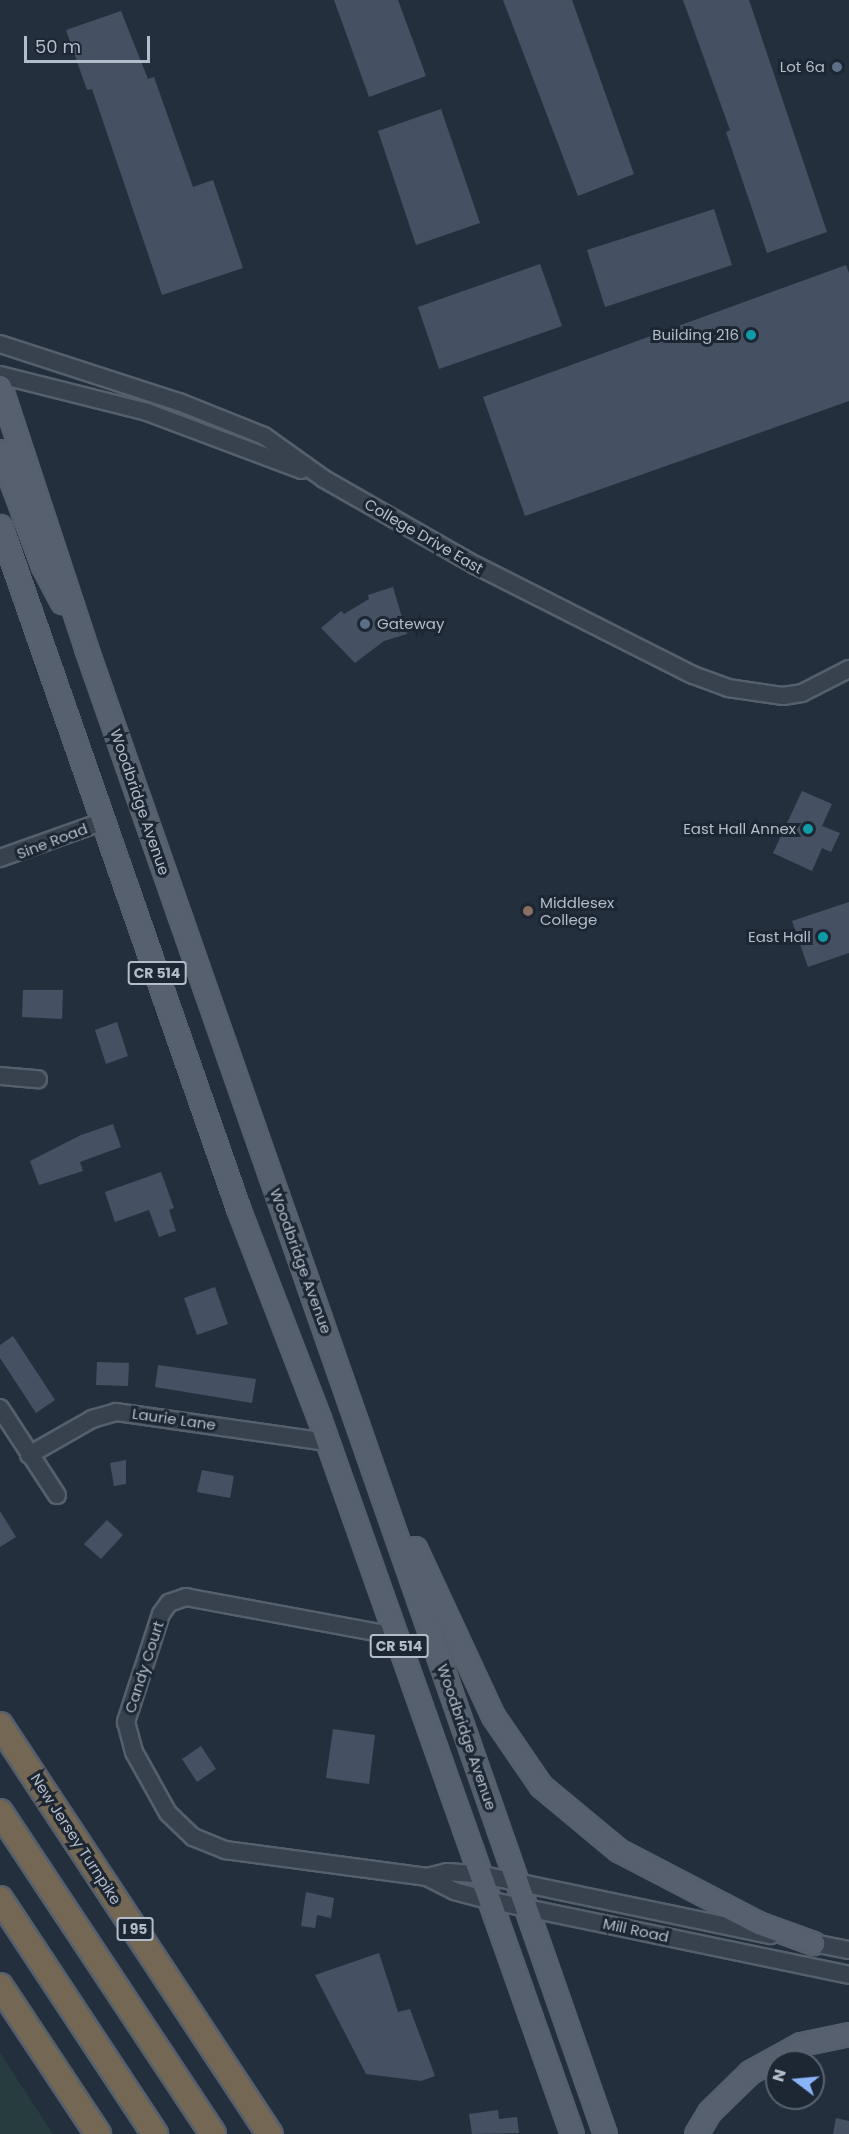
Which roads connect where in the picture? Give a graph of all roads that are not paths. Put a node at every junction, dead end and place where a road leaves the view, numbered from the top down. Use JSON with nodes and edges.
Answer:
{"nodes":[{"id":1,"x":0,"y":344,"type":"edge"},
{"id":2,"x":0,"y":375,"type":"edge"},
{"id":3,"x":0,"y":386,"type":"edge"},
{"id":4,"x":0,"y":451,"type":"edge"},
{"id":5,"x":324,"y":479,"type":"junction"},
{"id":6,"x":0,"y":526,"type":"edge"},
{"id":7,"x":86,"y":648,"type":"junction"},
{"id":8,"x":849,"y":669,"type":"edge"},
{"id":9,"x":104,"y":821,"type":"junction"},
{"id":10,"x":0,"y":858,"type":"edge"},
{"id":11,"x":0,"y":1076,"type":"edge"},
{"id":12,"x":38,"y":1079,"type":"dead end"},
{"id":13,"x":0,"y":1408,"type":"edge"},
{"id":14,"x":328,"y":1442,"type":"junction"},
{"id":15,"x":366,"y":1443,"type":"junction"},
{"id":16,"x":29,"y":1455,"type":"junction"},
{"id":17,"x":57,"y":1495,"type":"dead end"},
{"id":18,"x":396,"y":1636,"type":"junction"},
{"id":19,"x":0,"y":1725,"type":"edge"},
{"id":20,"x":0,"y":1812,"type":"edge"},
{"id":21,"x":193,"y":1836,"type":"joint"},
{"id":22,"x":478,"y":1874,"type":"junction"},
{"id":23,"x":427,"y":1877,"type":"junction"},
{"id":24,"x":520,"y":1883,"type":"junction"},
{"id":25,"x":0,"y":1899,"type":"edge"},
{"id":26,"x":488,"y":1900,"type":"junction"},
{"id":27,"x":526,"y":1906,"type":"junction"},
{"id":28,"x":813,"y":1943,"type":"junction"},
{"id":29,"x":849,"y":1950,"type":"edge"},
{"id":30,"x":849,"y":1975,"type":"edge"},
{"id":31,"x":0,"y":1986,"type":"edge"},
{"id":32,"x":849,"y":2034,"type":"edge"},
{"id":33,"x":98,"y":2134,"type":"edge"},
{"id":34,"x":155,"y":2134,"type":"edge"},
{"id":35,"x":213,"y":2134,"type":"edge"},
{"id":36,"x":270,"y":2134,"type":"edge"},
{"id":37,"x":572,"y":2134,"type":"edge"},
{"id":38,"x":605,"y":2134,"type":"edge"},
{"id":39,"x":696,"y":2134,"type":"edge"}],
"edges":[{"from":1,"to":5,"type":"street","name":"College Drive East"},
{"from":2,"to":5,"type":"street"},
{"from":3,"to":7,"type":"main road","name":"Woodbridge Avenue","number":"CR 514"},
{"from":4,"to":7,"type":"main road"},
{"from":5,"to":8,"type":"street","name":"College Drive East"},
{"from":6,"to":9,"type":"main road","number":"CR 514"},
{"from":7,"to":15,"type":"main road","name":"Woodbridge Avenue","number":"CR 514"},
{"from":9,"to":10,"type":"street","name":"Sine Road"},
{"from":9,"to":14,"type":"main road","number":"CR 514"},
{"from":11,"to":12,"type":"street"},
{"from":13,"to":16,"type":"street"},
{"from":14,"to":16,"type":"street","name":"Laurie Lane"},
{"from":14,"to":18,"type":"main road","number":"CR 514"},
{"from":15,"to":24,"type":"main road","name":"Woodbridge Avenue","number":"CR 514"},
{"from":15,"to":28,"type":"main road"},
{"from":16,"to":17,"type":"street"},
{"from":18,"to":21,"type":"street","name":"Candy Court"},
{"from":18,"to":22,"type":"main road","number":"CR 514"},
{"from":19,"to":36,"type":"highway","name":"New Jersey Turnpike","number":"I 95"},
{"from":20,"to":35,"type":"highway"},
{"from":21,"to":23,"type":"street","name":"Mill Road"},
{"from":22,"to":23,"type":"street","name":"Mill Road"},
{"from":22,"to":24,"type":"street","name":"Mill Road"},
{"from":22,"to":26,"type":"main road","number":"CR 514"},
{"from":23,"to":26,"type":"street","name":"Mill Road"},
{"from":24,"to":27,"type":"main road","name":"Woodbridge Avenue","number":"CR 514"},
{"from":24,"to":28,"type":"street","name":"Mill Road"},
{"from":25,"to":34,"type":"highway"},
{"from":26,"to":27,"type":"street","name":"Mill Road"},
{"from":26,"to":37,"type":"main road","number":"CR 514"},
{"from":27,"to":30,"type":"street","name":"Mill Road"},
{"from":27,"to":38,"type":"main road","name":"Woodbridge Avenue","number":"CR 514"},
{"from":28,"to":29,"type":"street","name":"Mill Road"},
{"from":31,"to":33,"type":"highway"},
{"from":32,"to":39,"type":"main road"}]}
